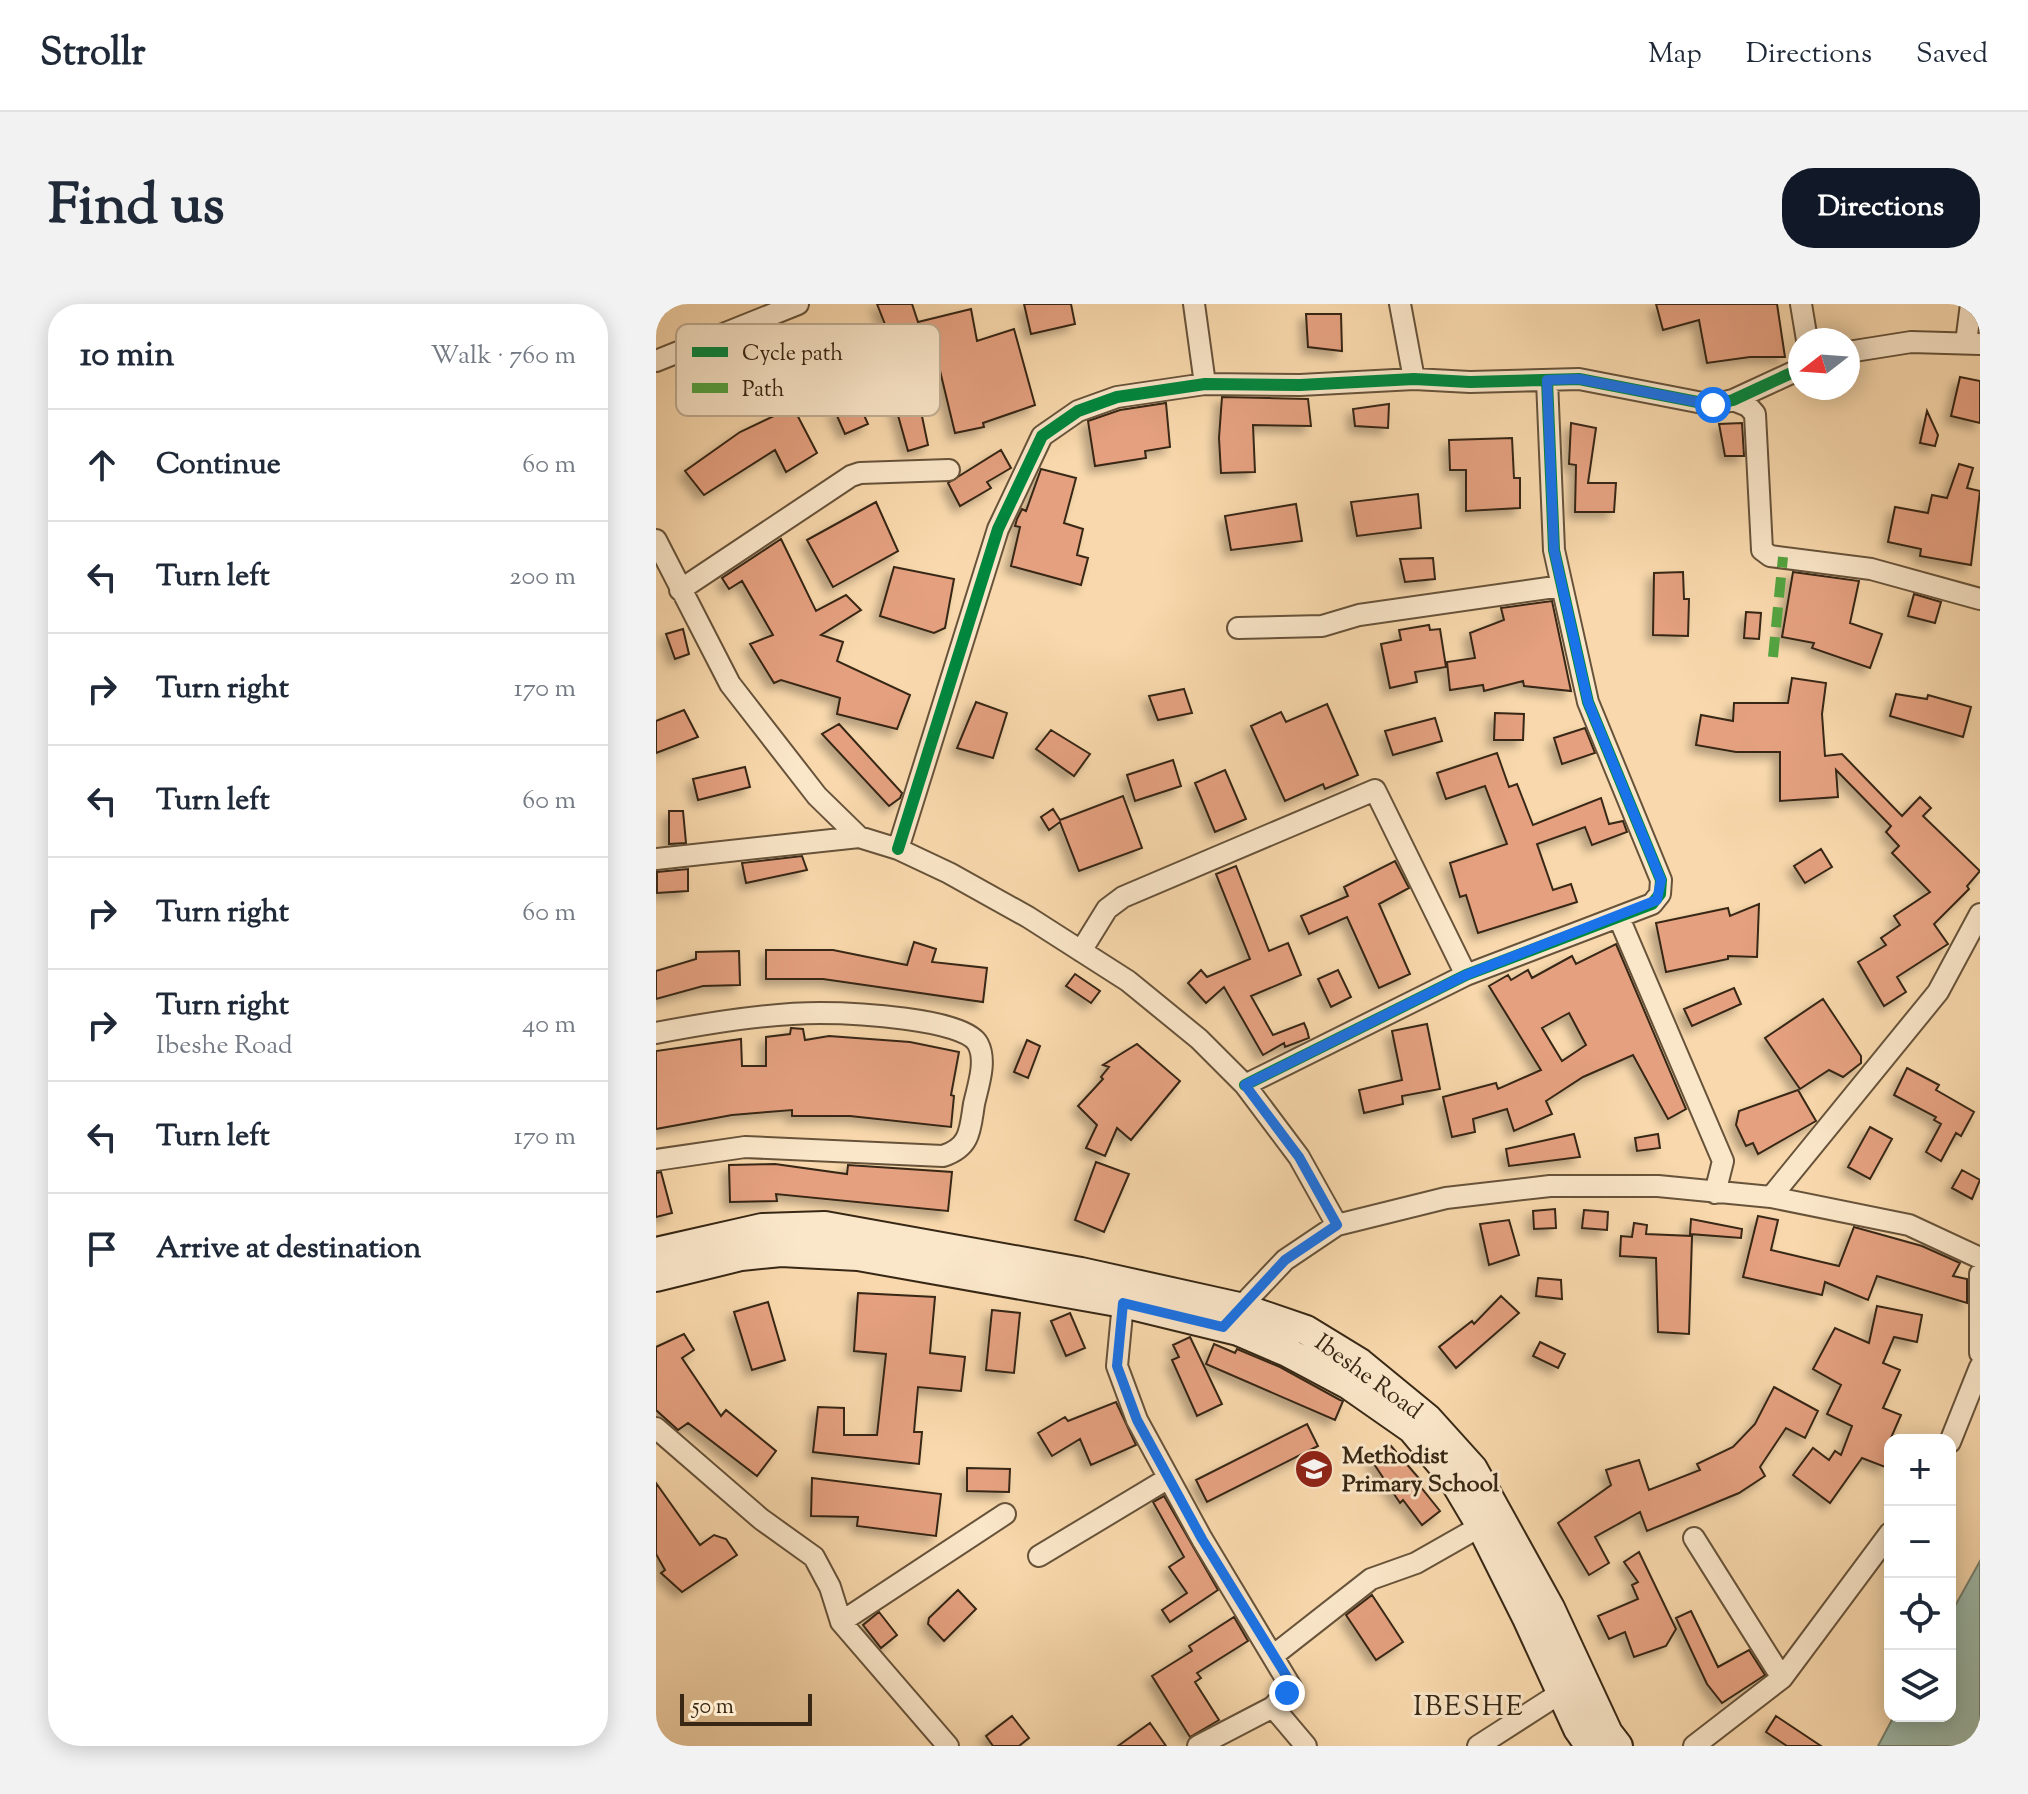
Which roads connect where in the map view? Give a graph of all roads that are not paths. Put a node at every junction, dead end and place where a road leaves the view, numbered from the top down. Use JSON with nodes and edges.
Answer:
{"nodes":[{"id":1,"x":798,"y":304,"type":"edge"},
{"id":2,"x":1194,"y":304,"type":"edge"},
{"id":3,"x":1400,"y":304,"type":"edge"},
{"id":4,"x":1801,"y":304,"type":"edge"},
{"id":5,"x":1971,"y":304,"type":"edge"},
{"id":6,"x":748,"y":324,"type":"edge"},
{"id":7,"x":1805,"y":328,"type":"edge"},
{"id":8,"x":1973,"y":344,"type":"edge"},
{"id":9,"x":1860,"y":350,"type":"edge"},
{"id":10,"x":676,"y":353,"type":"edge"},
{"id":11,"x":656,"y":361,"type":"edge"},
{"id":12,"x":1788,"y":375,"type":"edge"},
{"id":13,"x":1414,"y":379,"type":"junction"},
{"id":14,"x":1547,"y":380,"type":"junction"},
{"id":15,"x":1205,"y":384,"type":"junction"},
{"id":16,"x":1733,"y":400,"type":"junction"},
{"id":17,"x":949,"y":470,"type":"dead end"},
{"id":18,"x":657,"y":546,"type":"edge"},
{"id":19,"x":1562,"y":586,"type":"junction"},
{"id":20,"x":680,"y":590,"type":"junction"},
{"id":21,"x":1980,"y":599,"type":"edge"},
{"id":22,"x":1238,"y":628,"type":"dead end"},
{"id":23,"x":859,"y":837,"type":"junction"},
{"id":24,"x":898,"y":849,"type":"junction"},
{"id":25,"x":656,"y":859,"type":"edge"},
{"id":26,"x":1980,"y":914,"type":"edge"},
{"id":27,"x":1619,"y":918,"type":"junction"},
{"id":28,"x":1081,"y":951,"type":"junction"},
{"id":29,"x":1466,"y":975,"type":"junction"},
{"id":30,"x":656,"y":1033,"type":"edge"},
{"id":31,"x":1245,"y":1085,"type":"junction"},
{"id":32,"x":656,"y":1160,"type":"edge"},
{"id":33,"x":1715,"y":1193,"type":"junction"},
{"id":34,"x":1771,"y":1197,"type":"junction"},
{"id":35,"x":1337,"y":1225,"type":"junction"},
{"id":36,"x":656,"y":1252,"type":"edge"},
{"id":37,"x":1980,"y":1258,"type":"edge"},
{"id":38,"x":1980,"y":1274,"type":"edge"},
{"id":39,"x":656,"y":1277,"type":"edge"},
{"id":40,"x":1123,"y":1303,"type":"junction"},
{"id":41,"x":1231,"y":1317,"type":"junction"},
{"id":42,"x":1980,"y":1353,"type":"edge"},
{"id":43,"x":1980,"y":1367,"type":"edge"},
{"id":44,"x":656,"y":1428,"type":"edge"},
{"id":45,"x":1953,"y":1434,"type":"edge"},
{"id":46,"x":1167,"y":1479,"type":"junction"},
{"id":47,"x":1005,"y":1514,"type":"dead end"},
{"id":48,"x":1481,"y":1526,"type":"junction"},
{"id":49,"x":1694,"y":1538,"type":"dead end"},
{"id":50,"x":1884,"y":1541,"type":"edge"},
{"id":51,"x":1039,"y":1556,"type":"dead end"},
{"id":52,"x":841,"y":1622,"type":"junction"},
{"id":53,"x":1274,"y":1655,"type":"junction"},
{"id":54,"x":1782,"y":1678,"type":"junction"},
{"id":55,"x":1562,"y":1692,"type":"junction"},
{"id":56,"x":1273,"y":1707,"type":"junction"},
{"id":57,"x":1481,"y":1745,"type":"edge"},
{"id":58,"x":948,"y":1746,"type":"edge"},
{"id":59,"x":1198,"y":1746,"type":"edge"},
{"id":60,"x":1306,"y":1746,"type":"edge"},
{"id":61,"x":1590,"y":1746,"type":"edge"},
{"id":62,"x":1618,"y":1746,"type":"edge"},
{"id":63,"x":1694,"y":1746,"type":"edge"}],
"edges":[{"from":1,"to":6,"type":"street"},
{"from":2,"to":15,"type":"street"},
{"from":3,"to":13,"type":"street"},
{"from":4,"to":7,"type":"street"},
{"from":5,"to":8,"type":"street"},
{"from":8,"to":9,"type":"street"},
{"from":10,"to":11,"type":"street"},
{"from":12,"to":16,"type":"street"},
{"from":13,"to":14,"type":"street"},
{"from":13,"to":15,"type":"street"},
{"from":14,"to":16,"type":"street"},
{"from":14,"to":19,"type":"street"},
{"from":15,"to":24,"type":"street"},
{"from":16,"to":21,"type":"street"},
{"from":17,"to":20,"type":"street"},
{"from":18,"to":20,"type":"street"},
{"from":19,"to":22,"type":"street"},
{"from":19,"to":27,"type":"street"},
{"from":20,"to":23,"type":"street"},
{"from":23,"to":24,"type":"street"},
{"from":23,"to":25,"type":"street"},
{"from":24,"to":28,"type":"street"},
{"from":26,"to":34,"type":"street"},
{"from":27,"to":29,"type":"street"},
{"from":27,"to":33,"type":"street"},
{"from":28,"to":29,"type":"street"},
{"from":28,"to":31,"type":"street"},
{"from":29,"to":31,"type":"street"},
{"from":30,"to":32,"type":"street"},
{"from":31,"to":35,"type":"street"},
{"from":33,"to":34,"type":"street"},
{"from":33,"to":35,"type":"street"},
{"from":34,"to":37,"type":"street"},
{"from":35,"to":41,"type":"street"},
{"from":36,"to":41,"type":"main road","name":"Ibeshe Road"},
{"from":38,"to":42,"type":"street"},
{"from":39,"to":40,"type":"main road","name":"Ibeshe Road"},
{"from":40,"to":41,"type":"main road","name":"Ibeshe Road"},
{"from":40,"to":46,"type":"street"},
{"from":41,"to":48,"type":"main road","name":"Ibeshe Road"},
{"from":41,"to":62,"type":"main road","name":"Ibeshe Road"},
{"from":43,"to":45,"type":"street"},
{"from":44,"to":52,"type":"street"},
{"from":46,"to":51,"type":"street"},
{"from":46,"to":53,"type":"street"},
{"from":47,"to":52,"type":"street"},
{"from":48,"to":53,"type":"street"},
{"from":48,"to":55,"type":"main road","name":"Ibeshe Road"},
{"from":49,"to":54,"type":"street"},
{"from":50,"to":54,"type":"street"},
{"from":52,"to":58,"type":"street"},
{"from":53,"to":56,"type":"street"},
{"from":54,"to":63,"type":"street"},
{"from":55,"to":57,"type":"street"},
{"from":55,"to":61,"type":"main road","name":"Ibeshe Road"},
{"from":56,"to":59,"type":"street"},
{"from":56,"to":60,"type":"street"}]}
